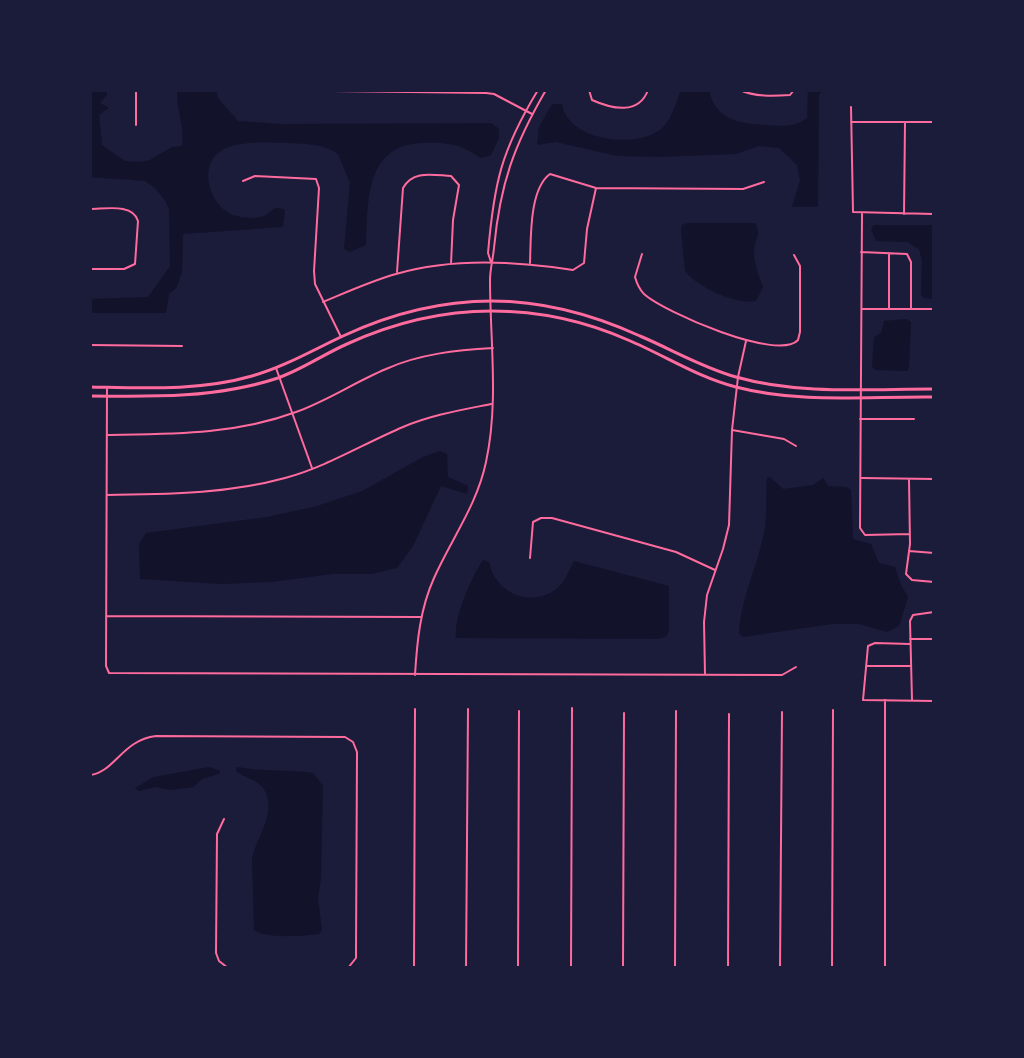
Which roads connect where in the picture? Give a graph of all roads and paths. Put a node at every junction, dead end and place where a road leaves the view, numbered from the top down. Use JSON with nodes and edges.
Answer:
{"nodes":[{"id":1,"x":136,"y":90,"type":"edge"},
{"id":2,"x":255,"y":90,"type":"edge"},
{"id":3,"x":497,"y":90,"type":"edge"},
{"id":4,"x":538,"y":90,"type":"edge"},
{"id":5,"x":546,"y":90,"type":"edge"},
{"id":6,"x":589,"y":90,"type":"edge"},
{"id":7,"x":648,"y":90,"type":"edge"},
{"id":8,"x":740,"y":90,"type":"edge"},
{"id":9,"x":794,"y":90,"type":"edge"},
{"id":10,"x":303,"y":91,"type":"edge"},
{"id":11,"x":357,"y":91,"type":"edge"},
{"id":12,"x":412,"y":91,"type":"edge"},
{"id":13,"x":494,"y":94,"type":"junction"},
{"id":14,"x":851,"y":107,"type":"dead end"},
{"id":15,"x":526,"y":110,"type":"junction"},
{"id":16,"x":532,"y":114,"type":"junction"},
{"id":17,"x":851,"y":122,"type":"junction"},
{"id":18,"x":904,"y":122,"type":"junction"},
{"id":19,"x":934,"y":122,"type":"edge"},
{"id":20,"x":136,"y":126,"type":"dead end"},
{"id":21,"x":243,"y":181,"type":"dead end"},
{"id":22,"x":764,"y":182,"type":"dead end"},
{"id":23,"x":596,"y":188,"type":"junction"},
{"id":24,"x":90,"y":209,"type":"edge"},
{"id":25,"x":862,"y":214,"type":"junction"},
{"id":26,"x":904,"y":214,"type":"junction"},
{"id":27,"x":934,"y":214,"type":"edge"},
{"id":28,"x":861,"y":252,"type":"junction"},
{"id":29,"x":889,"y":253,"type":"junction"},
{"id":30,"x":642,"y":254,"type":"dead end"},
{"id":31,"x":794,"y":255,"type":"dead end"},
{"id":32,"x":491,"y":262,"type":"junction"},
{"id":33,"x":530,"y":263,"type":"junction"},
{"id":34,"x":451,"y":264,"type":"junction"},
{"id":35,"x":90,"y":269,"type":"edge"},
{"id":36,"x":397,"y":273,"type":"junction"},
{"id":37,"x":492,"y":301,"type":"junction"},
{"id":38,"x":323,"y":302,"type":"junction"},
{"id":39,"x":861,"y":309,"type":"junction"},
{"id":40,"x":889,"y":309,"type":"junction"},
{"id":41,"x":911,"y":309,"type":"junction"},
{"id":42,"x":934,"y":309,"type":"edge"},
{"id":43,"x":492,"y":311,"type":"junction"},
{"id":44,"x":341,"y":337,"type":"junction"},
{"id":45,"x":746,"y":341,"type":"junction"},
{"id":46,"x":90,"y":345,"type":"edge"},
{"id":47,"x":182,"y":346,"type":"dead end"},
{"id":48,"x":493,"y":348,"type":"junction"},
{"id":49,"x":276,"y":368,"type":"junction"},
{"id":50,"x":280,"y":377,"type":"junction"},
{"id":51,"x":738,"y":377,"type":"junction"},
{"id":52,"x":90,"y":387,"type":"edge"},
{"id":53,"x":107,"y":387,"type":"junction"},
{"id":54,"x":736,"y":387,"type":"junction"},
{"id":55,"x":859,"y":388,"type":"junction"},
{"id":56,"x":934,"y":389,"type":"edge"},
{"id":57,"x":90,"y":396,"type":"edge"},
{"id":58,"x":107,"y":397,"type":"junction"},
{"id":59,"x":934,"y":397,"type":"edge"},
{"id":60,"x":859,"y":398,"type":"junction"},
{"id":61,"x":492,"y":403,"type":"junction"},
{"id":62,"x":294,"y":413,"type":"junction"},
{"id":63,"x":860,"y":419,"type":"junction"},
{"id":64,"x":914,"y":420,"type":"dead end"},
{"id":65,"x":732,"y":430,"type":"junction"},
{"id":66,"x":107,"y":435,"type":"junction"},
{"id":67,"x":796,"y":446,"type":"dead end"},
{"id":68,"x":312,"y":468,"type":"junction"},
{"id":69,"x":861,"y":478,"type":"junction"},
{"id":70,"x":909,"y":479,"type":"junction"},
{"id":71,"x":934,"y":479,"type":"edge"},
{"id":72,"x":107,"y":495,"type":"junction"},
{"id":73,"x":910,"y":534,"type":"junction"},
{"id":74,"x":909,"y":551,"type":"junction"},
{"id":75,"x":934,"y":552,"type":"edge"},
{"id":76,"x":530,"y":558,"type":"dead end"},
{"id":77,"x":715,"y":570,"type":"junction"},
{"id":78,"x":934,"y":582,"type":"edge"},
{"id":79,"x":934,"y":612,"type":"edge"},
{"id":80,"x":106,"y":616,"type":"junction"},
{"id":81,"x":422,"y":617,"type":"junction"},
{"id":82,"x":910,"y":639,"type":"junction"},
{"id":83,"x":933,"y":639,"type":"edge"},
{"id":84,"x":910,"y":644,"type":"junction"},
{"id":85,"x":866,"y":666,"type":"junction"},
{"id":86,"x":911,"y":666,"type":"junction"},
{"id":87,"x":796,"y":668,"type":"dead end"},
{"id":88,"x":415,"y":675,"type":"junction"},
{"id":89,"x":705,"y":675,"type":"junction"},
{"id":90,"x":885,"y":700,"type":"junction"},
{"id":91,"x":912,"y":700,"type":"junction"},
{"id":92,"x":934,"y":700,"type":"edge"},
{"id":93,"x":572,"y":708,"type":"dead end"},
{"id":94,"x":415,"y":709,"type":"dead end"},
{"id":95,"x":468,"y":709,"type":"dead end"},
{"id":96,"x":833,"y":710,"type":"dead end"},
{"id":97,"x":519,"y":711,"type":"dead end"},
{"id":98,"x":676,"y":711,"type":"dead end"},
{"id":99,"x":782,"y":712,"type":"dead end"},
{"id":100,"x":624,"y":713,"type":"dead end"},
{"id":101,"x":729,"y":714,"type":"dead end"},
{"id":102,"x":90,"y":775,"type":"edge"},
{"id":103,"x":224,"y":819,"type":"dead end"},
{"id":104,"x":228,"y":968,"type":"edge"},
{"id":105,"x":348,"y":968,"type":"edge"},
{"id":106,"x":414,"y":968,"type":"edge"},
{"id":107,"x":466,"y":968,"type":"edge"},
{"id":108,"x":518,"y":968,"type":"edge"},
{"id":109,"x":571,"y":968,"type":"edge"},
{"id":110,"x":623,"y":968,"type":"edge"},
{"id":111,"x":675,"y":968,"type":"edge"},
{"id":112,"x":728,"y":968,"type":"edge"},
{"id":113,"x":780,"y":968,"type":"edge"},
{"id":114,"x":832,"y":968,"type":"edge"},
{"id":115,"x":885,"y":968,"type":"edge"}],
"edges":[{"from":1,"to":20,"type":"street"},
{"from":2,"to":10,"type":"street"},
{"from":3,"to":13,"type":"street"},
{"from":4,"to":15,"type":"street"},
{"from":5,"to":16,"type":"street"},
{"from":6,"to":7,"type":"street"},
{"from":8,"to":9,"type":"street"},
{"from":10,"to":11,"type":"street"},
{"from":11,"to":12,"type":"street"},
{"from":12,"to":13,"type":"street"},
{"from":13,"to":15,"type":"street"},
{"from":14,"to":17,"type":"street"},
{"from":15,"to":16,"type":"street"},
{"from":15,"to":32,"type":"street"},
{"from":16,"to":32,"type":"street"},
{"from":17,"to":18,"type":"street"},
{"from":17,"to":25,"type":"street"},
{"from":18,"to":19,"type":"street"},
{"from":18,"to":26,"type":"street"},
{"from":21,"to":38,"type":"street"},
{"from":22,"to":23,"type":"street"},
{"from":23,"to":33,"type":"street"},
{"from":23,"to":33,"type":"street"},
{"from":24,"to":35,"type":"street"},
{"from":25,"to":26,"type":"street"},
{"from":25,"to":28,"type":"street"},
{"from":26,"to":27,"type":"street"},
{"from":28,"to":29,"type":"street"},
{"from":28,"to":39,"type":"street"},
{"from":29,"to":40,"type":"street"},
{"from":29,"to":41,"type":"street"},
{"from":30,"to":45,"type":"street"},
{"from":31,"to":45,"type":"street"},
{"from":32,"to":33,"type":"street"},
{"from":32,"to":34,"type":"street"},
{"from":32,"to":37,"type":"street"},
{"from":34,"to":36,"type":"street"},
{"from":34,"to":36,"type":"street"},
{"from":36,"to":38,"type":"street"},
{"from":37,"to":43,"type":"street"},
{"from":37,"to":44,"type":"street"},
{"from":37,"to":51,"type":"street"},
{"from":38,"to":44,"type":"street"},
{"from":39,"to":40,"type":"street"},
{"from":39,"to":55,"type":"street"},
{"from":40,"to":41,"type":"street"},
{"from":41,"to":42,"type":"street"},
{"from":43,"to":48,"type":"street"},
{"from":43,"to":50,"type":"street"},
{"from":43,"to":54,"type":"street"},
{"from":44,"to":49,"type":"street"},
{"from":45,"to":51,"type":"street"},
{"from":46,"to":47,"type":"street"},
{"from":48,"to":61,"type":"street"},
{"from":48,"to":62,"type":"street"},
{"from":49,"to":50,"type":"street"},
{"from":49,"to":53,"type":"street"},
{"from":50,"to":58,"type":"street"},
{"from":50,"to":62,"type":"street"},
{"from":51,"to":54,"type":"street"},
{"from":51,"to":55,"type":"street"},
{"from":52,"to":53,"type":"street"},
{"from":53,"to":58,"type":"street"},
{"from":54,"to":60,"type":"street"},
{"from":54,"to":65,"type":"street"},
{"from":55,"to":56,"type":"street"},
{"from":55,"to":60,"type":"street"},
{"from":57,"to":58,"type":"street"},
{"from":58,"to":66,"type":"street"},
{"from":59,"to":60,"type":"street"},
{"from":60,"to":63,"type":"street"},
{"from":61,"to":68,"type":"street"},
{"from":61,"to":81,"type":"street"},
{"from":62,"to":66,"type":"street"},
{"from":62,"to":68,"type":"street"},
{"from":63,"to":64,"type":"street"},
{"from":63,"to":69,"type":"street"},
{"from":65,"to":67,"type":"street"},
{"from":65,"to":77,"type":"street"},
{"from":66,"to":72,"type":"street"},
{"from":68,"to":72,"type":"street"},
{"from":69,"to":70,"type":"street"},
{"from":69,"to":73,"type":"street"},
{"from":70,"to":71,"type":"street"},
{"from":70,"to":73,"type":"street"},
{"from":72,"to":80,"type":"street"},
{"from":73,"to":74,"type":"street"},
{"from":74,"to":75,"type":"street"},
{"from":74,"to":78,"type":"street"},
{"from":76,"to":77,"type":"street"},
{"from":77,"to":89,"type":"street"},
{"from":79,"to":82,"type":"street"},
{"from":80,"to":81,"type":"street"},
{"from":80,"to":88,"type":"street"},
{"from":81,"to":88,"type":"street"},
{"from":82,"to":83,"type":"street"},
{"from":82,"to":84,"type":"street"},
{"from":84,"to":85,"type":"street"},
{"from":84,"to":86,"type":"street"},
{"from":85,"to":86,"type":"street"},
{"from":85,"to":90,"type":"street"},
{"from":86,"to":91,"type":"street"},
{"from":87,"to":89,"type":"street"},
{"from":88,"to":89,"type":"street"},
{"from":90,"to":91,"type":"street"},
{"from":90,"to":115,"type":"street"},
{"from":91,"to":92,"type":"street"},
{"from":93,"to":109,"type":"street"},
{"from":94,"to":106,"type":"street"},
{"from":95,"to":107,"type":"street"},
{"from":96,"to":114,"type":"street"},
{"from":97,"to":108,"type":"street"},
{"from":98,"to":111,"type":"street"},
{"from":99,"to":113,"type":"street"},
{"from":100,"to":110,"type":"street"},
{"from":101,"to":112,"type":"street"},
{"from":102,"to":105,"type":"street"},
{"from":103,"to":104,"type":"street"}]}
